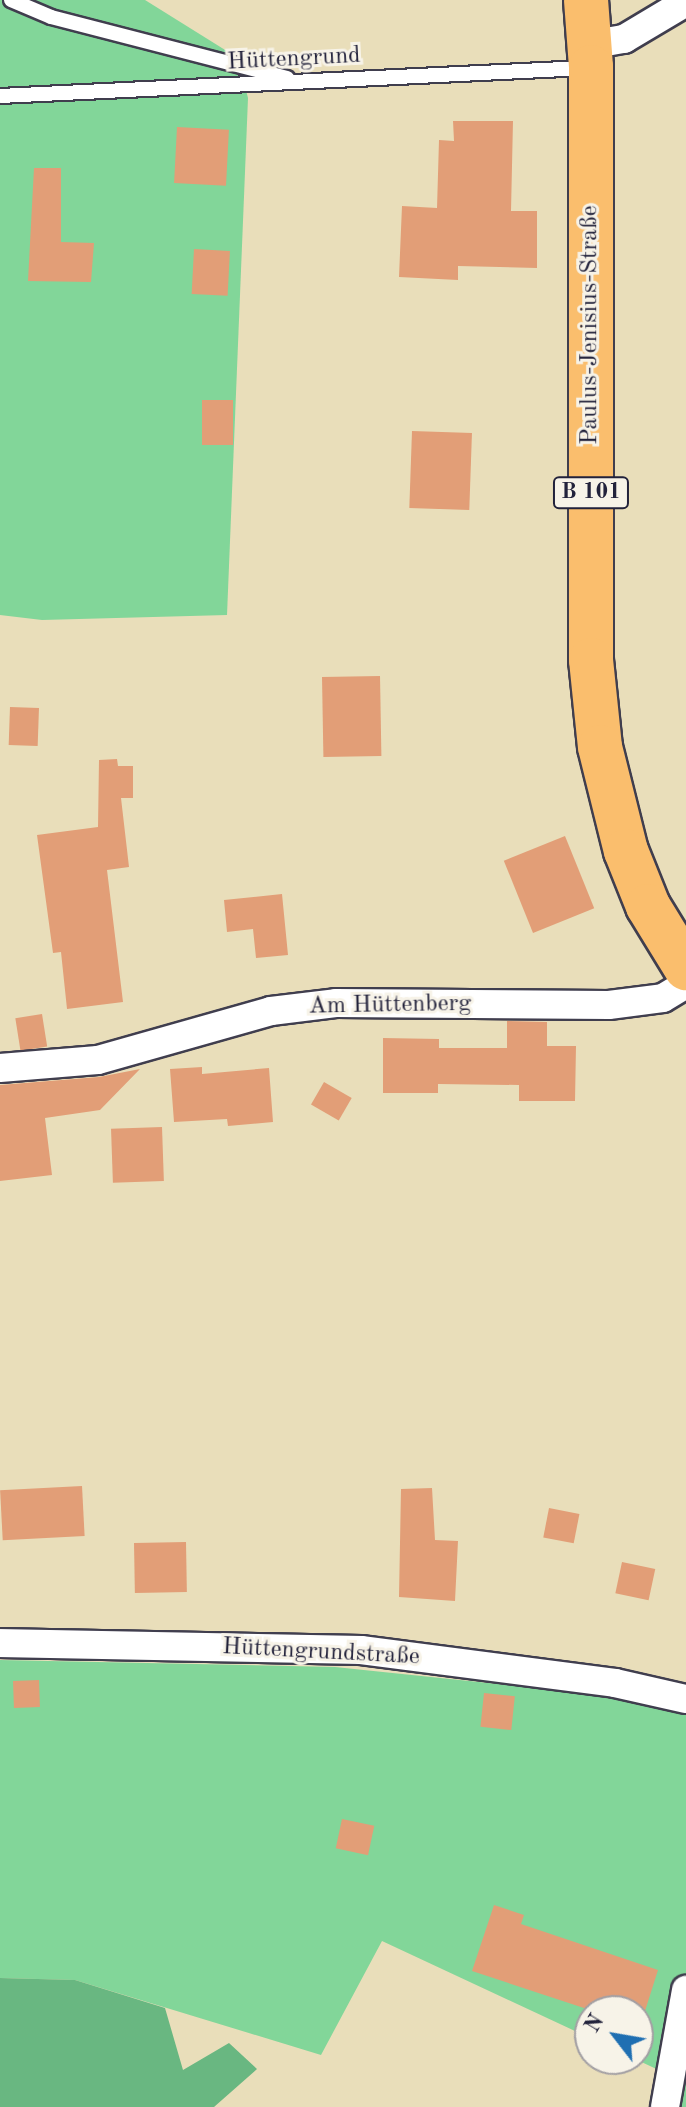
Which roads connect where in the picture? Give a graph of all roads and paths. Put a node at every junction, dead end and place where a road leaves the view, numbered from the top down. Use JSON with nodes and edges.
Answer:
{"nodes":[{"id":1,"x":11,"y":0,"type":"edge"},
{"id":2,"x":586,"y":0,"type":"edge"},
{"id":3,"x":686,"y":2,"type":"edge"},
{"id":4,"x":590,"y":56,"type":"junction"},
{"id":5,"x":301,"y":81,"type":"junction"},
{"id":6,"x":0,"y":96,"type":"edge"},
{"id":7,"x":686,"y":968,"type":"edge"},
{"id":8,"x":686,"y":984,"type":"edge"},
{"id":9,"x":0,"y":1068,"type":"edge"},
{"id":10,"x":0,"y":1643,"type":"edge"},
{"id":11,"x":686,"y":1699,"type":"edge"},
{"id":12,"x":686,"y":1990,"type":"edge"},
{"id":13,"x":665,"y":2107,"type":"edge"}],
"edges":[{"from":1,"to":5,"type":"lane"},
{"from":2,"to":4,"type":"main road","name":"Paulus-Jenisius-Straße","number":"B 101"},
{"from":3,"to":4,"type":"street"},
{"from":4,"to":5,"type":"lane","name":"Hüttengrund"},
{"from":4,"to":7,"type":"main road","name":"Paulus-Jenisius-Straße","number":"B 101"},
{"from":5,"to":6,"type":"lane","name":"Hüttengrund"},
{"from":8,"to":9,"type":"street","name":"Am Hüttenberg"},
{"from":10,"to":11,"type":"street","name":"Hüttengrundstraße"},
{"from":12,"to":13,"type":"street"}]}
